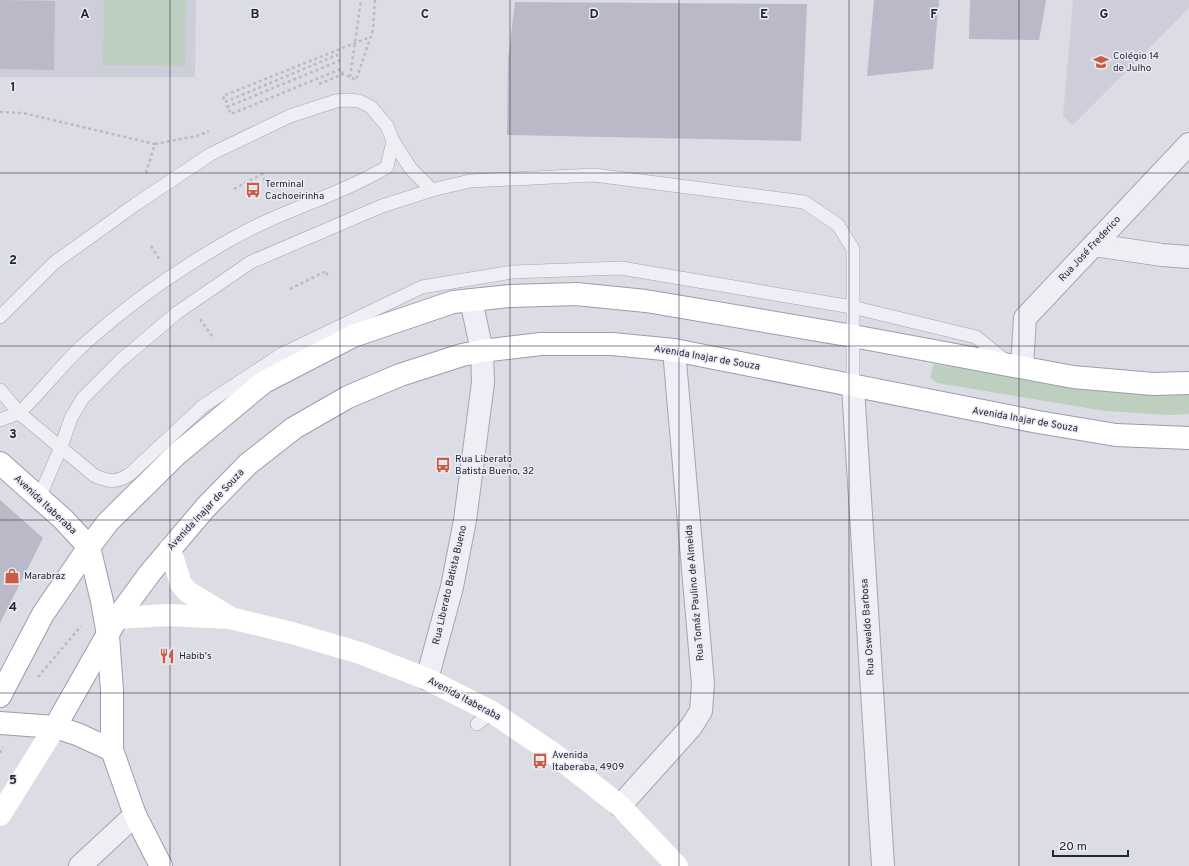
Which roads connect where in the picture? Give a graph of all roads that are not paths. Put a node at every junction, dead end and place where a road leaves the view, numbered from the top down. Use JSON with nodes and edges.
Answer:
{"nodes":[{"id":1,"x":393,"y":141,"type":"junction"},
{"id":2,"x":1189,"y":144,"type":"edge"},
{"id":3,"x":432,"y":190,"type":"junction"},
{"id":4,"x":1094,"y":245,"type":"junction"},
{"id":5,"x":1189,"y":257,"type":"edge"},
{"id":6,"x":471,"y":300,"type":"junction"},
{"id":7,"x":852,"y":307,"type":"junction"},
{"id":8,"x":0,"y":317,"type":"edge"},
{"id":9,"x":854,"y":336,"type":"junction"},
{"id":10,"x":482,"y":350,"type":"junction"},
{"id":11,"x":674,"y":350,"type":"junction"},
{"id":12,"x":1016,"y":365,"type":"junction"},
{"id":13,"x":1189,"y":382,"type":"edge"},
{"id":14,"x":852,"y":387,"type":"junction"},
{"id":15,"x":0,"y":390,"type":"edge"},
{"id":16,"x":19,"y":413,"type":"junction"},
{"id":17,"x":0,"y":420,"type":"edge"},
{"id":18,"x":1189,"y":438,"type":"edge"},
{"id":19,"x":61,"y":447,"type":"junction"},
{"id":20,"x":0,"y":463,"type":"edge"},
{"id":21,"x":39,"y":498,"type":"junction"},
{"id":22,"x":89,"y":548,"type":"junction"},
{"id":23,"x":170,"y":549,"type":"junction"},
{"id":24,"x":230,"y":618,"type":"junction"},
{"id":25,"x":113,"y":626,"type":"junction"},
{"id":26,"x":427,"y":679,"type":"junction"},
{"id":27,"x":0,"y":696,"type":"edge"},
{"id":28,"x":0,"y":723,"type":"edge"},
{"id":29,"x":55,"y":727,"type":"junction"},
{"id":30,"x":112,"y":750,"type":"junction"},
{"id":31,"x":620,"y":806,"type":"junction"},
{"id":32,"x":0,"y":815,"type":"edge"},
{"id":33,"x":135,"y":815,"type":"junction"},
{"id":34,"x":80,"y":866,"type":"edge"},
{"id":35,"x":161,"y":866,"type":"edge"},
{"id":36,"x":677,"y":866,"type":"edge"},
{"id":37,"x":883,"y":866,"type":"edge"}],
"edges":[{"from":1,"to":3,"type":"lane"},
{"from":1,"to":8,"type":"lane"},
{"from":1,"to":16,"type":"lane"},
{"from":2,"to":4,"type":"street","name":"Rua José Frederico"},
{"from":3,"to":7,"type":"lane"},
{"from":3,"to":19,"type":"lane"},
{"from":4,"to":5,"type":"street"},
{"from":4,"to":12,"type":"street","name":"Rua José Frederico"},
{"from":6,"to":9,"type":"main road"},
{"from":6,"to":10,"type":"street","name":"Rua Liberato Batista Bueno"},
{"from":6,"to":22,"type":"main road"},
{"from":7,"to":9,"type":"lane"},
{"from":7,"to":12,"type":"lane"},
{"from":7,"to":19,"type":"lane"},
{"from":9,"to":12,"type":"main road"},
{"from":9,"to":14,"type":"lane"},
{"from":10,"to":11,"type":"main road","name":"Avenida Inajar de Souza"},
{"from":10,"to":23,"type":"main road","name":"Avenida Inajar de Souza"},
{"from":10,"to":26,"type":"street","name":"Rua Liberato Batista Bueno"},
{"from":11,"to":14,"type":"main road","name":"Avenida Inajar de Souza"},
{"from":11,"to":31,"type":"street","name":"Rua Tomáz Paulino de Almeida"},
{"from":12,"to":13,"type":"main road"},
{"from":14,"to":18,"type":"main road","name":"Avenida Inajar de Souza"},
{"from":14,"to":37,"type":"street","name":"Rua Oswaldo Barbosa"},
{"from":15,"to":16,"type":"lane"},
{"from":16,"to":17,"type":"lane"},
{"from":16,"to":19,"type":"lane"},
{"from":19,"to":21,"type":"lane"},
{"from":20,"to":21,"type":"main road","name":"Avenida Itaberaba"},
{"from":21,"to":22,"type":"main road","name":"Avenida Itaberaba"},
{"from":22,"to":25,"type":"main road"},
{"from":22,"to":27,"type":"main road"},
{"from":23,"to":24,"type":"main road","name":"Avenida Itaberaba"},
{"from":23,"to":25,"type":"main road","name":"Avenida Inajar de Souza"},
{"from":24,"to":25,"type":"main road","name":"Avenida Itaberaba"},
{"from":24,"to":26,"type":"main road","name":"Avenida Itaberaba"},
{"from":25,"to":29,"type":"main road","name":"Avenida Inajar de Souza"},
{"from":25,"to":30,"type":"main road"},
{"from":26,"to":31,"type":"main road","name":"Avenida Itaberaba"},
{"from":28,"to":29,"type":"main road"},
{"from":29,"to":30,"type":"main road"},
{"from":29,"to":32,"type":"main road","name":"Avenida Inajar de Souza"},
{"from":30,"to":33,"type":"main road"},
{"from":31,"to":36,"type":"main road","name":"Avenida Itaberaba"},
{"from":33,"to":34,"type":"street"},
{"from":33,"to":35,"type":"main road"}]}
